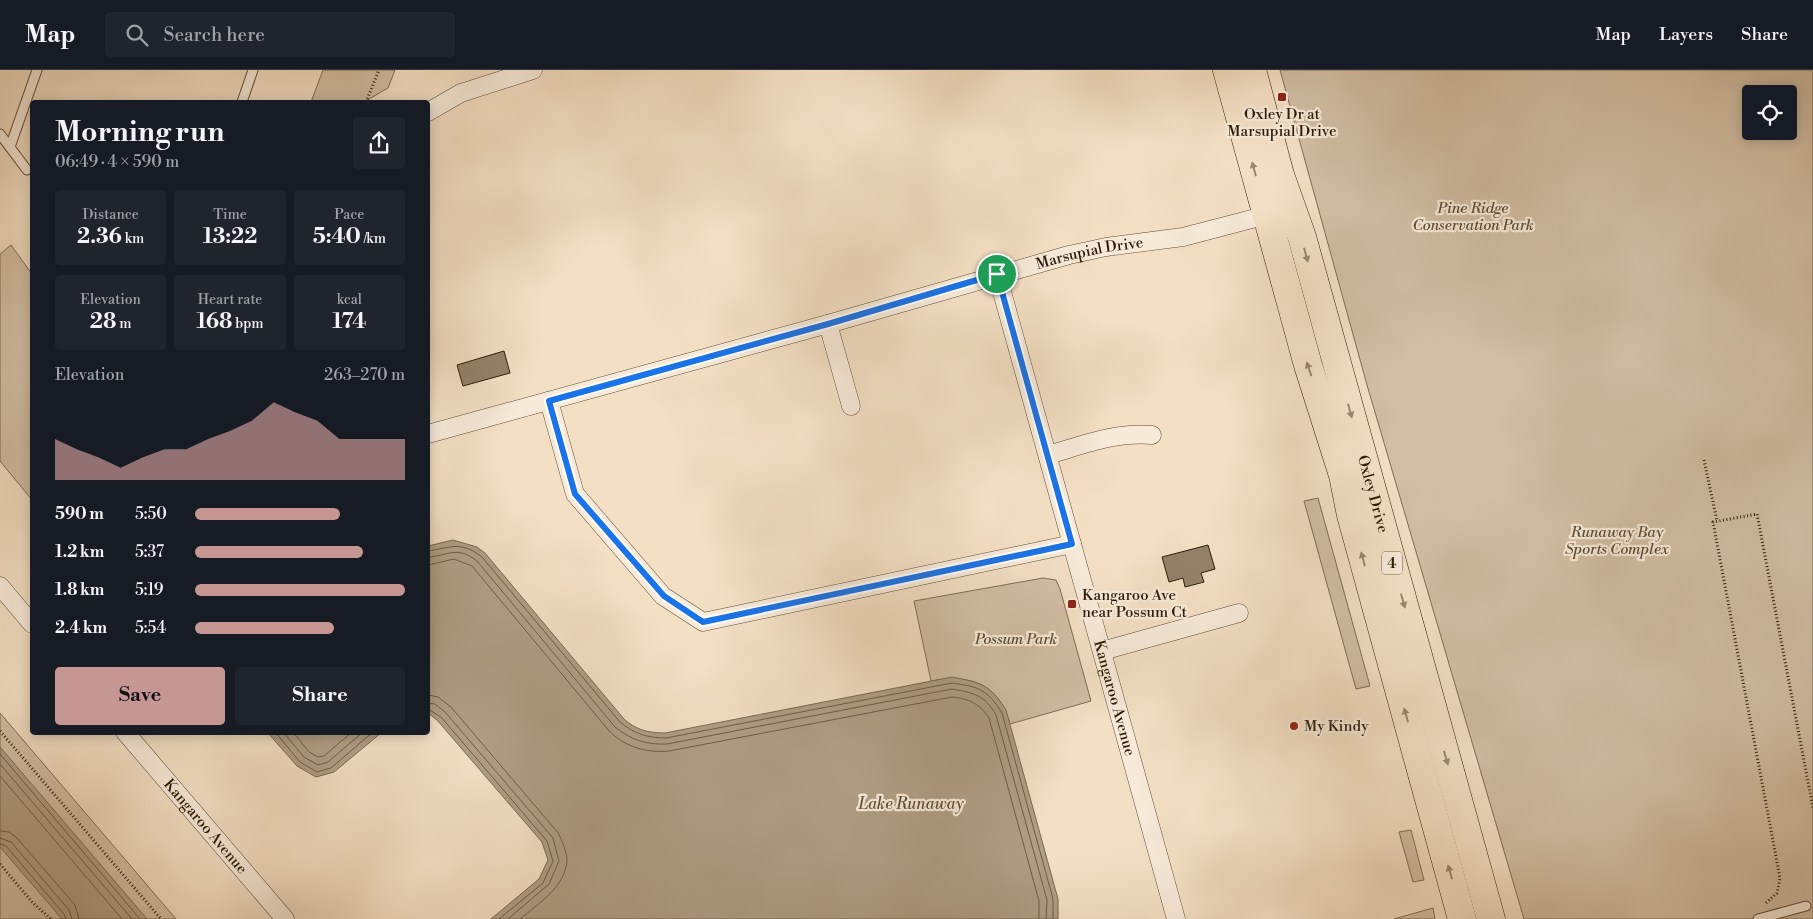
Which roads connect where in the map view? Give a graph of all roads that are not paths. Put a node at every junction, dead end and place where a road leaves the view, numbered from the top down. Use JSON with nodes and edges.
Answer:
{"nodes":[{"id":1,"x":37,"y":70,"type":"edge"},
{"id":2,"x":253,"y":70,"type":"edge"},
{"id":3,"x":533,"y":70,"type":"edge"},
{"id":4,"x":1227,"y":70,"type":"edge"},
{"id":5,"x":1252,"y":70,"type":"edge"},
{"id":6,"x":243,"y":100,"type":"edge"},
{"id":7,"x":430,"y":111,"type":"edge"},
{"id":8,"x":0,"y":134,"type":"edge"},
{"id":9,"x":10,"y":147,"type":"junction"},
{"id":10,"x":27,"y":170,"type":"dead end"},
{"id":11,"x":1279,"y":212,"type":"junction"},
{"id":12,"x":997,"y":274,"type":"junction"},
{"id":13,"x":828,"y":324,"type":"junction"},
{"id":14,"x":549,"y":401,"type":"junction"},
{"id":15,"x":851,"y":406,"type":"dead end"},
{"id":16,"x":430,"y":433,"type":"edge"},
{"id":17,"x":1152,"y":435,"type":"dead end"},
{"id":18,"x":1048,"y":455,"type":"junction"},
{"id":19,"x":1072,"y":544,"type":"junction"},
{"id":20,"x":0,"y":586,"type":"edge"},
{"id":21,"x":1239,"y":613,"type":"dead end"},
{"id":22,"x":30,"y":622,"type":"edge"},
{"id":23,"x":1102,"y":651,"type":"junction"},
{"id":24,"x":128,"y":735,"type":"edge"},
{"id":25,"x":1806,"y":906,"type":"dead end"},
{"id":26,"x":1496,"y":916,"type":"edge"},
{"id":27,"x":285,"y":919,"type":"edge"},
{"id":28,"x":1176,"y":919,"type":"edge"},
{"id":29,"x":1462,"y":919,"type":"edge"},
{"id":30,"x":1759,"y":919,"type":"edge"}],
"edges":[{"from":1,"to":9,"type":"lane"},
{"from":2,"to":6,"type":"lane"},
{"from":3,"to":7,"type":"street"},
{"from":11,"to":4,"type":"main road","name":"Oxley Drive","number":"4","one_way":true},
{"from":5,"to":11,"type":"main road","name":"Oxley Drive","number":"4"},
{"from":8,"to":9,"type":"lane"},
{"from":9,"to":10,"type":"lane"},
{"from":11,"to":12,"type":"street","name":"Marsupial Drive"},
{"from":11,"to":26,"type":"main road","name":"Oxley Drive","number":"4","one_way":true},
{"from":29,"to":11,"type":"main road","name":"Oxley Drive","number":"4","one_way":true},
{"from":12,"to":13,"type":"street","name":"Marsupial Drive"},
{"from":12,"to":18,"type":"street","name":"Kangaroo Avenue"},
{"from":13,"to":14,"type":"street","name":"Marsupial Drive"},
{"from":13,"to":15,"type":"street"},
{"from":14,"to":16,"type":"street","name":"Marsupial Drive"},
{"from":14,"to":19,"type":"street"},
{"from":17,"to":18,"type":"street"},
{"from":18,"to":19,"type":"street","name":"Kangaroo Avenue"},
{"from":19,"to":23,"type":"street","name":"Kangaroo Avenue"},
{"from":20,"to":22,"type":"street"},
{"from":21,"to":23,"type":"street"},
{"from":23,"to":28,"type":"street","name":"Kangaroo Avenue"},
{"from":24,"to":27,"type":"street","name":"Kangaroo Avenue"},
{"from":25,"to":30,"type":"lane"}]}
